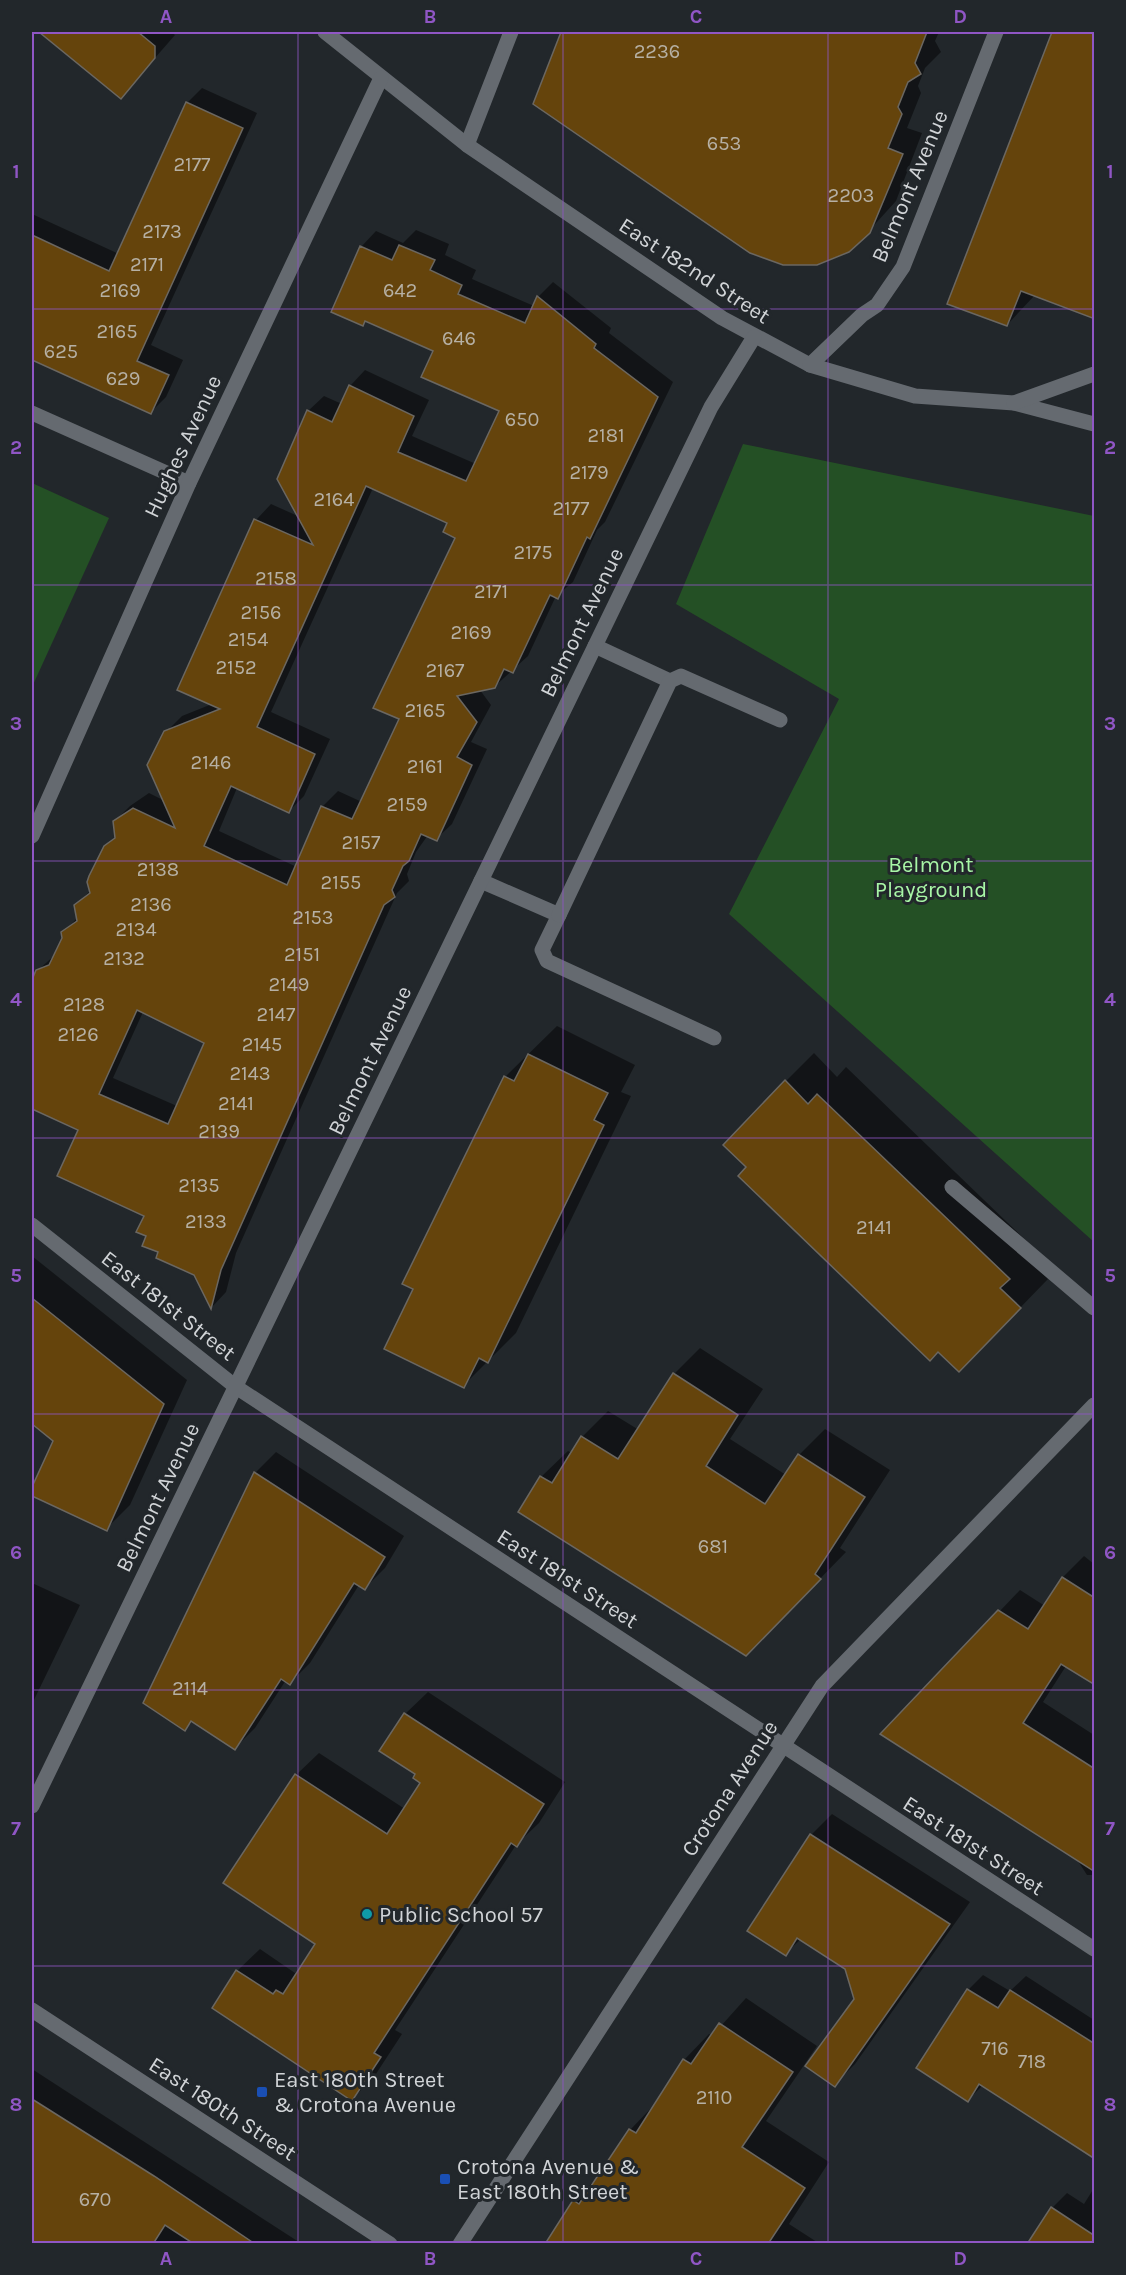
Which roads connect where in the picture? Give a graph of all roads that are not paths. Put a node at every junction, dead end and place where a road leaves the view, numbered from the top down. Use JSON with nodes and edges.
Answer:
{"nodes":[{"id":1,"x":325,"y":32,"type":"edge"},
{"id":2,"x":511,"y":32,"type":"edge"},
{"id":3,"x":996,"y":32,"type":"edge"},
{"id":4,"x":381,"y":78,"type":"junction"},
{"id":5,"x":467,"y":145,"type":"junction"},
{"id":6,"x":754,"y":337,"type":"junction"},
{"id":7,"x":810,"y":365,"type":"junction"},
{"id":8,"x":1095,"y":374,"type":"edge"},
{"id":9,"x":1014,"y":403,"type":"junction"},
{"id":10,"x":32,"y":413,"type":"edge"},
{"id":11,"x":1095,"y":424,"type":"edge"},
{"id":12,"x":189,"y":483,"type":"junction"},
{"id":13,"x":595,"y":646,"type":"junction"},
{"id":14,"x":670,"y":681,"type":"junction"},
{"id":15,"x":780,"y":720,"type":"dead end"},
{"id":16,"x":32,"y":836,"type":"edge"},
{"id":17,"x":481,"y":881,"type":"junction"},
{"id":18,"x":559,"y":915,"type":"junction"},
{"id":19,"x":714,"y":1038,"type":"dead end"},
{"id":20,"x":952,"y":1186,"type":"dead end"},
{"id":21,"x":32,"y":1225,"type":"edge"},
{"id":22,"x":1095,"y":1308,"type":"edge"},
{"id":23,"x":236,"y":1386,"type":"junction"},
{"id":24,"x":1095,"y":1405,"type":"edge"},
{"id":25,"x":783,"y":1747,"type":"junction"},
{"id":26,"x":32,"y":1806,"type":"edge"},
{"id":27,"x":1095,"y":1949,"type":"edge"},
{"id":28,"x":32,"y":2010,"type":"edge"},
{"id":29,"x":390,"y":2244,"type":"edge"},
{"id":30,"x":460,"y":2244,"type":"edge"}],
"edges":[{"from":1,"to":4,"type":"street","name":"East 182nd Street"},
{"from":2,"to":5,"type":"street"},
{"from":3,"to":7,"type":"street","name":"Belmont Avenue"},
{"from":4,"to":5,"type":"street","name":"East 182nd Street"},
{"from":4,"to":12,"type":"street","name":"Hughes Avenue"},
{"from":5,"to":6,"type":"street","name":"East 182nd Street"},
{"from":6,"to":7,"type":"street","name":"East 182nd Street"},
{"from":6,"to":13,"type":"street","name":"Belmont Avenue"},
{"from":7,"to":9,"type":"street","name":"East 182nd Street"},
{"from":8,"to":9,"type":"street"},
{"from":9,"to":11,"type":"street","name":"East 182nd Street"},
{"from":10,"to":12,"type":"street"},
{"from":12,"to":16,"type":"street","name":"Hughes Avenue"},
{"from":13,"to":14,"type":"street"},
{"from":13,"to":17,"type":"street","name":"Belmont Avenue"},
{"from":14,"to":15,"type":"street"},
{"from":14,"to":18,"type":"street"},
{"from":17,"to":18,"type":"street"},
{"from":17,"to":23,"type":"street","name":"Belmont Avenue"},
{"from":18,"to":19,"type":"street"},
{"from":20,"to":22,"type":"street"},
{"from":21,"to":23,"type":"street","name":"East 181st Street"},
{"from":23,"to":25,"type":"street","name":"East 181st Street"},
{"from":23,"to":26,"type":"street","name":"Belmont Avenue"},
{"from":24,"to":25,"type":"street","name":"Crotona Avenue"},
{"from":25,"to":27,"type":"street","name":"East 181st Street"},
{"from":25,"to":30,"type":"street","name":"Crotona Avenue"},
{"from":28,"to":29,"type":"street","name":"East 180th Street"}]}
